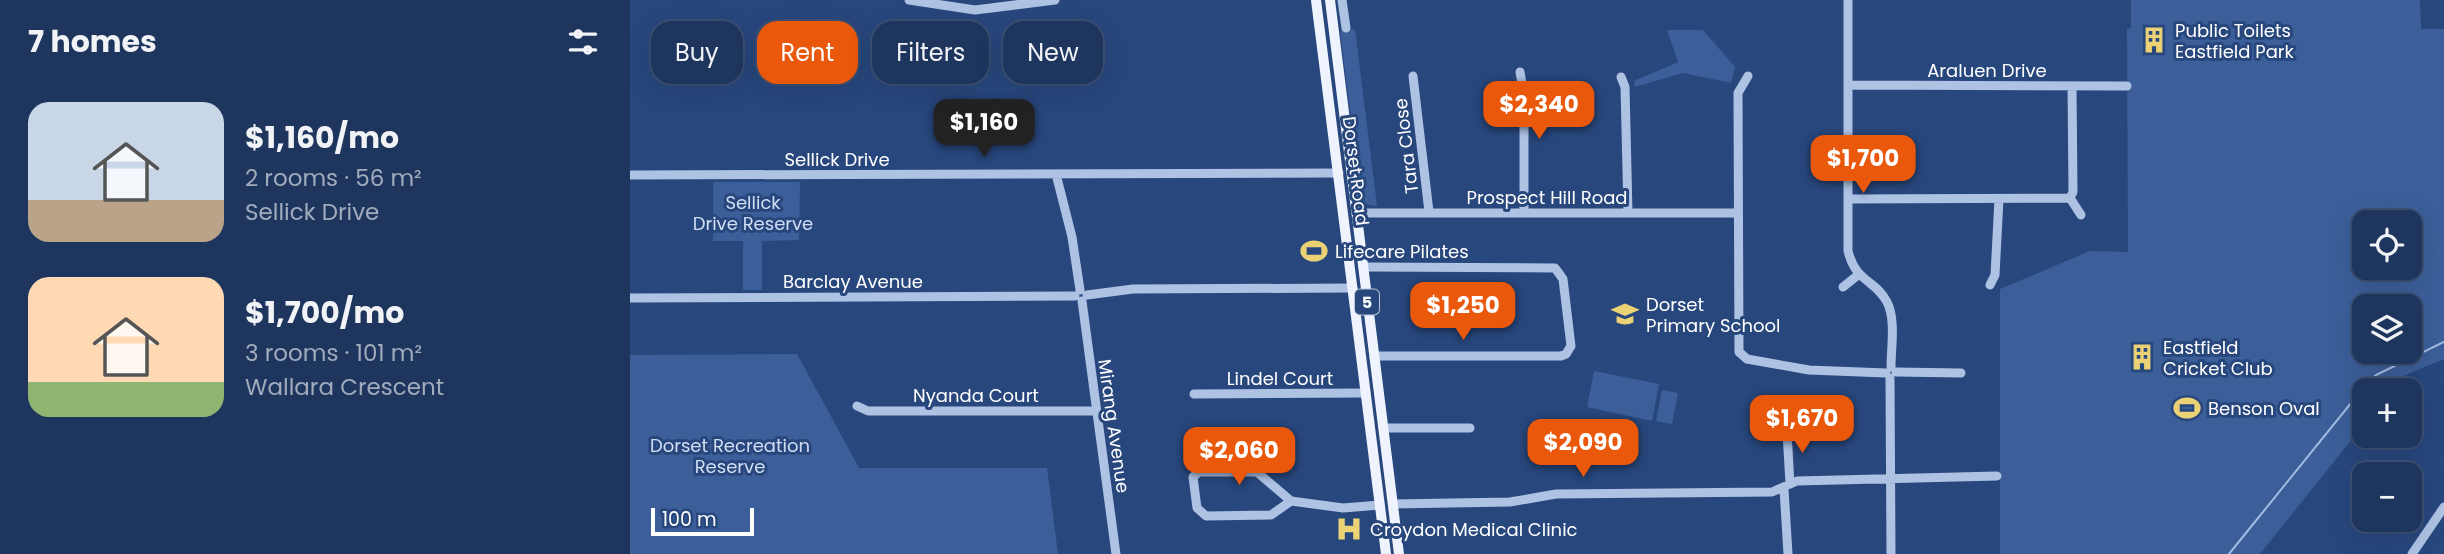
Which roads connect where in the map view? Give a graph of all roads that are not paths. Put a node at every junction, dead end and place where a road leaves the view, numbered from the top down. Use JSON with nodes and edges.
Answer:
{"nodes":[{"id":1,"x":909,"y":0,"type":"edge"},
{"id":2,"x":1055,"y":0,"type":"edge"},
{"id":3,"x":1330,"y":0,"type":"edge"},
{"id":4,"x":1342,"y":0,"type":"edge"},
{"id":5,"x":1315,"y":2,"type":"edge"},
{"id":6,"x":1848,"y":2,"type":"edge"},
{"id":7,"x":1346,"y":28,"type":"dead end"},
{"id":8,"x":1520,"y":72,"type":"dead end"},
{"id":9,"x":1413,"y":76,"type":"dead end"},
{"id":10,"x":1748,"y":76,"type":"dead end"},
{"id":11,"x":1621,"y":77,"type":"dead end"},
{"id":12,"x":1848,"y":85,"type":"junction"},
{"id":13,"x":2073,"y":86,"type":"junction"},
{"id":14,"x":2127,"y":86,"type":"dead end"},
{"id":15,"x":1345,"y":172,"type":"junction"},
{"id":16,"x":630,"y":174,"type":"edge"},
{"id":17,"x":1056,"y":174,"type":"junction"},
{"id":18,"x":2070,"y":198,"type":"junction"},
{"id":19,"x":1848,"y":199,"type":"junction"},
{"id":20,"x":1999,"y":200,"type":"junction"},
{"id":21,"x":1429,"y":212,"type":"junction"},
{"id":22,"x":1524,"y":212,"type":"junction"},
{"id":23,"x":1356,"y":213,"type":"junction"},
{"id":24,"x":1628,"y":213,"type":"junction"},
{"id":25,"x":1738,"y":213,"type":"junction"},
{"id":26,"x":2081,"y":215,"type":"dead end"},
{"id":27,"x":1363,"y":267,"type":"junction"},
{"id":28,"x":1858,"y":275,"type":"junction"},
{"id":29,"x":1990,"y":285,"type":"dead end"},
{"id":30,"x":1843,"y":287,"type":"dead end"},
{"id":31,"x":1353,"y":288,"type":"junction"},
{"id":32,"x":1081,"y":296,"type":"junction"},
{"id":33,"x":630,"y":298,"type":"edge"},
{"id":34,"x":1374,"y":356,"type":"junction"},
{"id":35,"x":1362,"y":358,"type":"junction"},
{"id":36,"x":1891,"y":373,"type":"junction"},
{"id":37,"x":1961,"y":373,"type":"dead end"},
{"id":38,"x":1366,"y":393,"type":"junction"},
{"id":39,"x":1194,"y":394,"type":"dead end"},
{"id":40,"x":857,"y":406,"type":"dead end"},
{"id":41,"x":1096,"y":411,"type":"junction"},
{"id":42,"x":1383,"y":428,"type":"junction"},
{"id":43,"x":1470,"y":428,"type":"dead end"},
{"id":44,"x":1787,"y":432,"type":"dead end"},
{"id":45,"x":1997,"y":476,"type":"dead end"},
{"id":46,"x":1891,"y":479,"type":"junction"},
{"id":47,"x":1787,"y":486,"type":"junction"},
{"id":48,"x":1291,"y":502,"type":"junction"},
{"id":49,"x":1393,"y":504,"type":"junction"},
{"id":50,"x":1380,"y":505,"type":"junction"},
{"id":51,"x":2444,"y":507,"type":"edge"},
{"id":52,"x":1116,"y":554,"type":"edge"},
{"id":53,"x":1387,"y":554,"type":"edge"},
{"id":54,"x":1399,"y":554,"type":"edge"},
{"id":55,"x":1788,"y":554,"type":"edge"},
{"id":56,"x":1891,"y":554,"type":"edge"},
{"id":57,"x":2412,"y":554,"type":"edge"}],
"edges":[{"from":1,"to":2,"type":"street"},
{"from":3,"to":15,"type":"main road","name":"Dorset Road","number":"5"},
{"from":4,"to":7,"type":"street"},
{"from":5,"to":15,"type":"main road","name":"Dorset Road","number":"5"},
{"from":6,"to":12,"type":"street"},
{"from":8,"to":22,"type":"street"},
{"from":9,"to":21,"type":"street","name":"Tara Close"},
{"from":10,"to":25,"type":"street"},
{"from":11,"to":24,"type":"street"},
{"from":12,"to":13,"type":"street","name":"Araluen Drive"},
{"from":12,"to":19,"type":"street"},
{"from":13,"to":14,"type":"street","name":"Araluen Drive"},
{"from":13,"to":18,"type":"street"},
{"from":15,"to":17,"type":"street","name":"Sellick Drive"},
{"from":15,"to":23,"type":"main road","name":"Dorset Road","number":"5"},
{"from":15,"to":31,"type":"main road","name":"Dorset Road","number":"5"},
{"from":16,"to":17,"type":"street","name":"Sellick Drive"},
{"from":17,"to":32,"type":"street","name":"Mirang Avenue"},
{"from":18,"to":20,"type":"street"},
{"from":18,"to":26,"type":"street"},
{"from":19,"to":20,"type":"street"},
{"from":19,"to":28,"type":"street"},
{"from":20,"to":29,"type":"street"},
{"from":21,"to":22,"type":"street","name":"Prospect Hill Road"},
{"from":21,"to":23,"type":"street","name":"Prospect Hill Road"},
{"from":22,"to":24,"type":"street","name":"Prospect Hill Road"},
{"from":23,"to":27,"type":"main road","name":"Dorset Road","number":"5"},
{"from":24,"to":25,"type":"street","name":"Prospect Hill Road"},
{"from":25,"to":36,"type":"street"},
{"from":27,"to":34,"type":"main road","name":"Dorset Road","number":"5"},
{"from":27,"to":34,"type":"street"},
{"from":28,"to":30,"type":"street"},
{"from":28,"to":36,"type":"street"},
{"from":31,"to":32,"type":"street","name":"Barclay Avenue"},
{"from":31,"to":35,"type":"main road","name":"Dorset Road","number":"5"},
{"from":32,"to":33,"type":"street","name":"Barclay Avenue"},
{"from":32,"to":41,"type":"street","name":"Mirang Avenue"},
{"from":34,"to":35,"type":"main road"},
{"from":34,"to":42,"type":"main road","name":"Dorset Road","number":"5"},
{"from":35,"to":38,"type":"main road","name":"Dorset Road","number":"5"},
{"from":36,"to":37,"type":"street"},
{"from":36,"to":46,"type":"street"},
{"from":38,"to":39,"type":"street","name":"Lindel Court"},
{"from":38,"to":50,"type":"main road","name":"Dorset Road","number":"5"},
{"from":40,"to":41,"type":"street","name":"Nyanda Court"},
{"from":41,"to":52,"type":"street","name":"Mirang Avenue"},
{"from":42,"to":43,"type":"street"},
{"from":42,"to":49,"type":"main road","name":"Dorset Road","number":"5"},
{"from":44,"to":47,"type":"street"},
{"from":45,"to":46,"type":"street"},
{"from":46,"to":47,"type":"street"},
{"from":46,"to":56,"type":"street"},
{"from":47,"to":49,"type":"street"},
{"from":47,"to":55,"type":"street"},
{"from":48,"to":48,"type":"street"},
{"from":48,"to":50,"type":"street"},
{"from":49,"to":50,"type":"main road"},
{"from":49,"to":54,"type":"main road","name":"Dorset Road","number":"5"},
{"from":50,"to":53,"type":"main road","name":"Dorset Road","number":"5"},
{"from":51,"to":57,"type":"street"}]}
